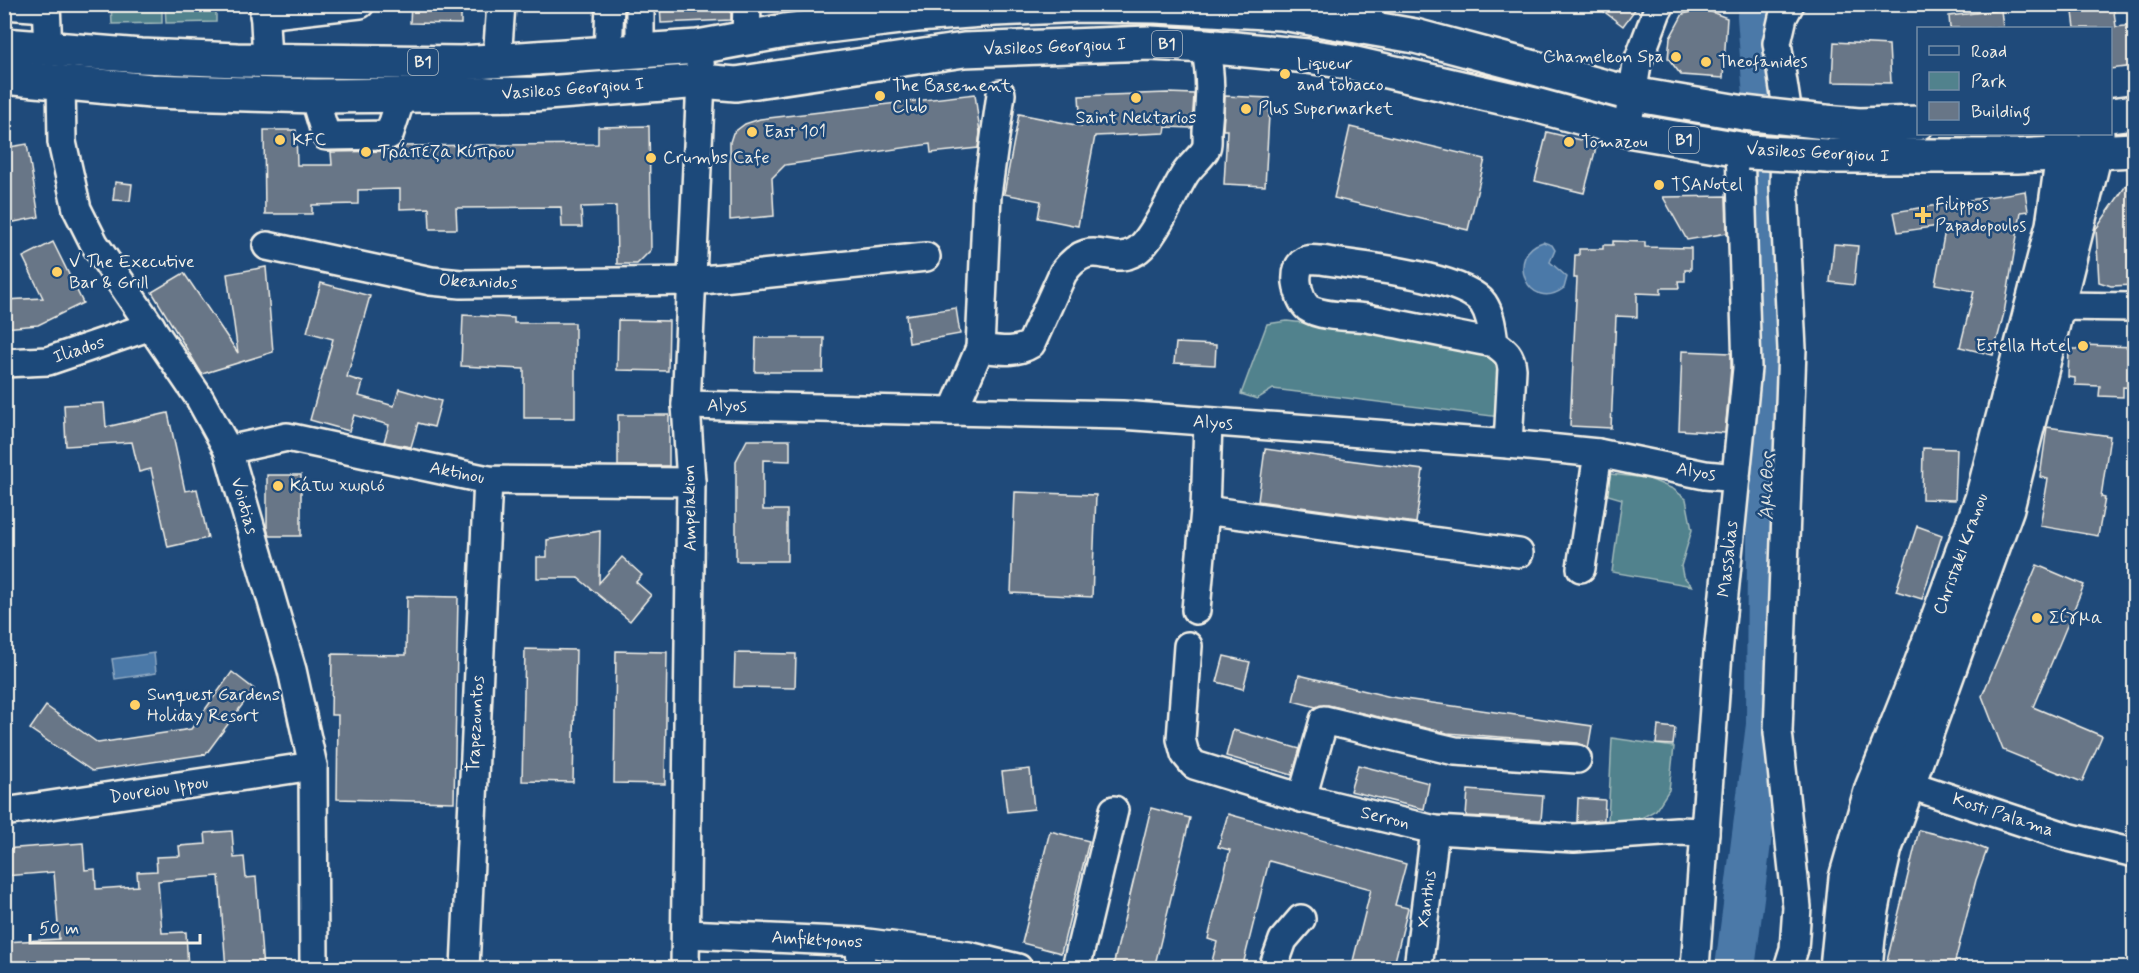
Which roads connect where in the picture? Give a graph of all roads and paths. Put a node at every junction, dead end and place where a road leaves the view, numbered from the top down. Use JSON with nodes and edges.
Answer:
{"nodes":[{"id":1,"x":360,"y":4,"type":"edge"},
{"id":2,"x":501,"y":4,"type":"edge"},
{"id":3,"x":610,"y":4,"type":"edge"},
{"id":4,"x":640,"y":4,"type":"edge"},
{"id":5,"x":747,"y":4,"type":"edge"},
{"id":6,"x":1661,"y":4,"type":"edge"},
{"id":7,"x":1790,"y":4,"type":"edge"},
{"id":8,"x":4,"y":5,"type":"edge"},
{"id":9,"x":46,"y":6,"type":"edge"},
{"id":10,"x":995,"y":7,"type":"edge"},
{"id":11,"x":1282,"y":9,"type":"edge"},
{"id":12,"x":264,"y":10,"type":"edge"},
{"id":13,"x":1370,"y":17,"type":"edge"},
{"id":14,"x":746,"y":37,"type":"junction"},
{"id":15,"x":4,"y":45,"type":"edge"},
{"id":16,"x":1205,"y":46,"type":"junction"},
{"id":17,"x":698,"y":47,"type":"junction"},
{"id":18,"x":48,"y":48,"type":"junction"},
{"id":19,"x":640,"y":51,"type":"junction"},
{"id":20,"x":608,"y":54,"type":"junction"},
{"id":21,"x":267,"y":60,"type":"junction"},
{"id":22,"x":497,"y":60,"type":"junction"},
{"id":23,"x":4,"y":77,"type":"edge"},
{"id":24,"x":701,"y":81,"type":"junction"},
{"id":25,"x":61,"y":82,"type":"junction"},
{"id":26,"x":1001,"y":94,"type":"dead end"},
{"id":27,"x":1632,"y":94,"type":"junction"},
{"id":28,"x":2134,"y":112,"type":"edge"},
{"id":29,"x":2112,"y":116,"type":"edge"},
{"id":30,"x":1917,"y":123,"type":"edge"},
{"id":31,"x":1627,"y":130,"type":"junction"},
{"id":32,"x":2079,"y":144,"type":"edge"},
{"id":33,"x":2134,"y":150,"type":"edge"},
{"id":34,"x":1744,"y":151,"type":"junction"},
{"id":35,"x":267,"y":246,"type":"dead end"},
{"id":36,"x":926,"y":257,"type":"dead end"},
{"id":37,"x":693,"y":281,"type":"junction"},
{"id":38,"x":2058,"y":306,"type":"junction"},
{"id":39,"x":2134,"y":307,"type":"edge"},
{"id":40,"x":151,"y":326,"type":"junction"},
{"id":41,"x":1494,"y":343,"type":"junction"},
{"id":42,"x":980,"y":348,"type":"junction"},
{"id":43,"x":4,"y":363,"type":"edge"},
{"id":44,"x":686,"y":405,"type":"junction"},
{"id":45,"x":953,"y":411,"type":"junction"},
{"id":46,"x":1208,"y":423,"type":"junction"},
{"id":47,"x":1508,"y":444,"type":"junction"},
{"id":48,"x":228,"y":450,"type":"junction"},
{"id":49,"x":1598,"y":453,"type":"junction"},
{"id":50,"x":1736,"y":478,"type":"junction"},
{"id":51,"x":488,"y":480,"type":"junction"},
{"id":52,"x":691,"y":482,"type":"junction"},
{"id":53,"x":1206,"y":510,"type":"junction"},
{"id":54,"x":1519,"y":553,"type":"dead end"},
{"id":55,"x":1581,"y":568,"type":"dead end"},
{"id":56,"x":1196,"y":610,"type":"dead end"},
{"id":57,"x":1188,"y":646,"type":"dead end"},
{"id":58,"x":1577,"y":759,"type":"dead end"},
{"id":59,"x":313,"y":766,"type":"junction"},
{"id":60,"x":1907,"y":784,"type":"junction"},
{"id":61,"x":1872,"y":788,"type":"junction"},
{"id":62,"x":1302,"y":798,"type":"junction"},
{"id":63,"x":1114,"y":810,"type":"dead end"},
{"id":64,"x":4,"y":812,"type":"edge"},
{"id":65,"x":1435,"y":830,"type":"junction"},
{"id":66,"x":1705,"y":832,"type":"junction"},
{"id":67,"x":2134,"y":853,"type":"edge"},
{"id":68,"x":1301,"y":919,"type":"dead end"},
{"id":69,"x":687,"y":934,"type":"junction"},
{"id":70,"x":860,"y":942,"type":"junction"},
{"id":71,"x":314,"y":969,"type":"edge"},
{"id":72,"x":465,"y":969,"type":"edge"},
{"id":73,"x":685,"y":969,"type":"edge"},
{"id":74,"x":861,"y":969,"type":"edge"},
{"id":75,"x":1018,"y":969,"type":"edge"},
{"id":76,"x":1076,"y":969,"type":"edge"},
{"id":77,"x":1273,"y":969,"type":"edge"},
{"id":78,"x":1418,"y":969,"type":"edge"},
{"id":79,"x":1695,"y":969,"type":"edge"},
{"id":80,"x":1788,"y":969,"type":"edge"},
{"id":81,"x":1836,"y":969,"type":"edge"},
{"id":82,"x":1865,"y":969,"type":"edge"}],
"edges":[{"from":1,"to":12,"type":"street"},
{"from":2,"to":22,"type":"street"},
{"from":3,"to":20,"type":"street"},
{"from":4,"to":19,"type":"street"},
{"from":5,"to":14,"type":"street"},
{"from":6,"to":27,"type":"street"},
{"from":7,"to":80,"type":"street"},
{"from":8,"to":9,"type":"street"},
{"from":9,"to":18,"type":"street"},
{"from":10,"to":11,"type":"main road","name":"Vasileos Georgiou I","number":"B1"},
{"from":10,"to":14,"type":"main road","name":"Vasileos Georgiou I","number":"B1"},
{"from":11,"to":13,"type":"main road","name":"Vasileos Georgiou I","number":"B1"},
{"from":12,"to":21,"type":"street"},
{"from":13,"to":27,"type":"main road","name":"Vasileos Georgiou I","number":"B1"},
{"from":14,"to":17,"type":"main road","name":"Vasileos Georgiou I","number":"B1"},
{"from":15,"to":18,"type":"main road","name":"Vasileos Georgiou I","number":"B1"},
{"from":16,"to":24,"type":"main road","name":"Vasileos Georgiou I","number":"B1"},
{"from":16,"to":31,"type":"main road","name":"Vasileos Georgiou I","number":"B1"},
{"from":16,"to":42,"type":"street"},
{"from":17,"to":19,"type":"main road","name":"Vasileos Georgiou I","number":"B1"},
{"from":17,"to":24,"type":"street","name":"Ampelakion"},
{"from":18,"to":21,"type":"main road","name":"Vasileos Georgiou I","number":"B1"},
{"from":19,"to":20,"type":"main road","name":"Vasileos Georgiou I","number":"B1"},
{"from":20,"to":22,"type":"main road","name":"Vasileos Georgiou I","number":"B1"},
{"from":21,"to":22,"type":"main road","name":"Vasileos Georgiou I","number":"B1"},
{"from":23,"to":25,"type":"main road","name":"Vasileos Georgiou I","number":"B1"},
{"from":24,"to":25,"type":"main road","name":"Vasileos Georgiou I","number":"B1"},
{"from":24,"to":37,"type":"street","name":"Ampelakion"},
{"from":25,"to":40,"type":"street","name":"Voiotias"},
{"from":26,"to":42,"type":"street"},
{"from":27,"to":30,"type":"main road","name":"Vasileos Georgiou I","number":"B1","bridge":true},
{"from":27,"to":31,"type":"street"},
{"from":28,"to":29,"type":"main road"},
{"from":31,"to":34,"type":"main road","name":"Vasileos Georgiou I","number":"B1"},
{"from":32,"to":33,"type":"main road","name":"Vasileos Georgiou I","number":"B1"},
{"from":32,"to":34,"type":"main road","name":"Vasileos Georgiou I","number":"B1","bridge":true},
{"from":32,"to":38,"type":"main road","name":"Christaki Kranou"},
{"from":32,"to":61,"type":"main road","name":"Christaki Kranou"},
{"from":34,"to":50,"type":"street","name":"Massalias"},
{"from":35,"to":37,"type":"street","name":"Okeanidos"},
{"from":36,"to":37,"type":"street","name":"Okeanidos"},
{"from":37,"to":44,"type":"street","name":"Ampelakion"},
{"from":38,"to":39,"type":"street"},
{"from":38,"to":60,"type":"main road","name":"Christaki Kranou"},
{"from":40,"to":43,"type":"street","name":"Iliados"},
{"from":40,"to":48,"type":"street","name":"Voiotias"},
{"from":41,"to":41,"type":"street"},
{"from":41,"to":47,"type":"street"},
{"from":42,"to":45,"type":"street"},
{"from":44,"to":45,"type":"street","name":"Alyos"},
{"from":44,"to":52,"type":"street","name":"Ampelakion"},
{"from":45,"to":46,"type":"street","name":"Alyos"},
{"from":46,"to":47,"type":"street","name":"Alyos"},
{"from":46,"to":53,"type":"street"},
{"from":47,"to":49,"type":"street","name":"Alyos"},
{"from":48,"to":51,"type":"street","name":"Aktinou"},
{"from":48,"to":59,"type":"street","name":"Voiotias"},
{"from":49,"to":50,"type":"street","name":"Alyos"},
{"from":49,"to":55,"type":"street"},
{"from":50,"to":66,"type":"street","name":"Massalias"},
{"from":51,"to":52,"type":"street","name":"Aktinou"},
{"from":51,"to":72,"type":"street","name":"Trapezountos"},
{"from":52,"to":69,"type":"street","name":"Ampelakion"},
{"from":53,"to":54,"type":"street"},
{"from":53,"to":56,"type":"street"},
{"from":57,"to":62,"type":"street","name":"Serron"},
{"from":58,"to":62,"type":"street"},
{"from":59,"to":64,"type":"street","name":"Doureiou Ippou"},
{"from":59,"to":71,"type":"street","name":"Voiotias"},
{"from":60,"to":61,"type":"street","name":"Kosti Palama"},
{"from":60,"to":67,"type":"street","name":"Kosti Palama"},
{"from":60,"to":82,"type":"main road","name":"Christaki Kranou"},
{"from":61,"to":81,"type":"main road","name":"Christaki Kranou"},
{"from":62,"to":65,"type":"street","name":"Serron"},
{"from":63,"to":76,"type":"street"},
{"from":65,"to":66,"type":"street","name":"Serron"},
{"from":65,"to":78,"type":"street","name":"Xanthis"},
{"from":66,"to":79,"type":"street","name":"Massalias"},
{"from":68,"to":77,"type":"street"},
{"from":69,"to":70,"type":"street","name":"Amfiktyonos"},
{"from":69,"to":73,"type":"street","name":"Ampelakion"},
{"from":70,"to":74,"type":"street"},
{"from":70,"to":75,"type":"street","name":"Amfiktyonos"}]}
